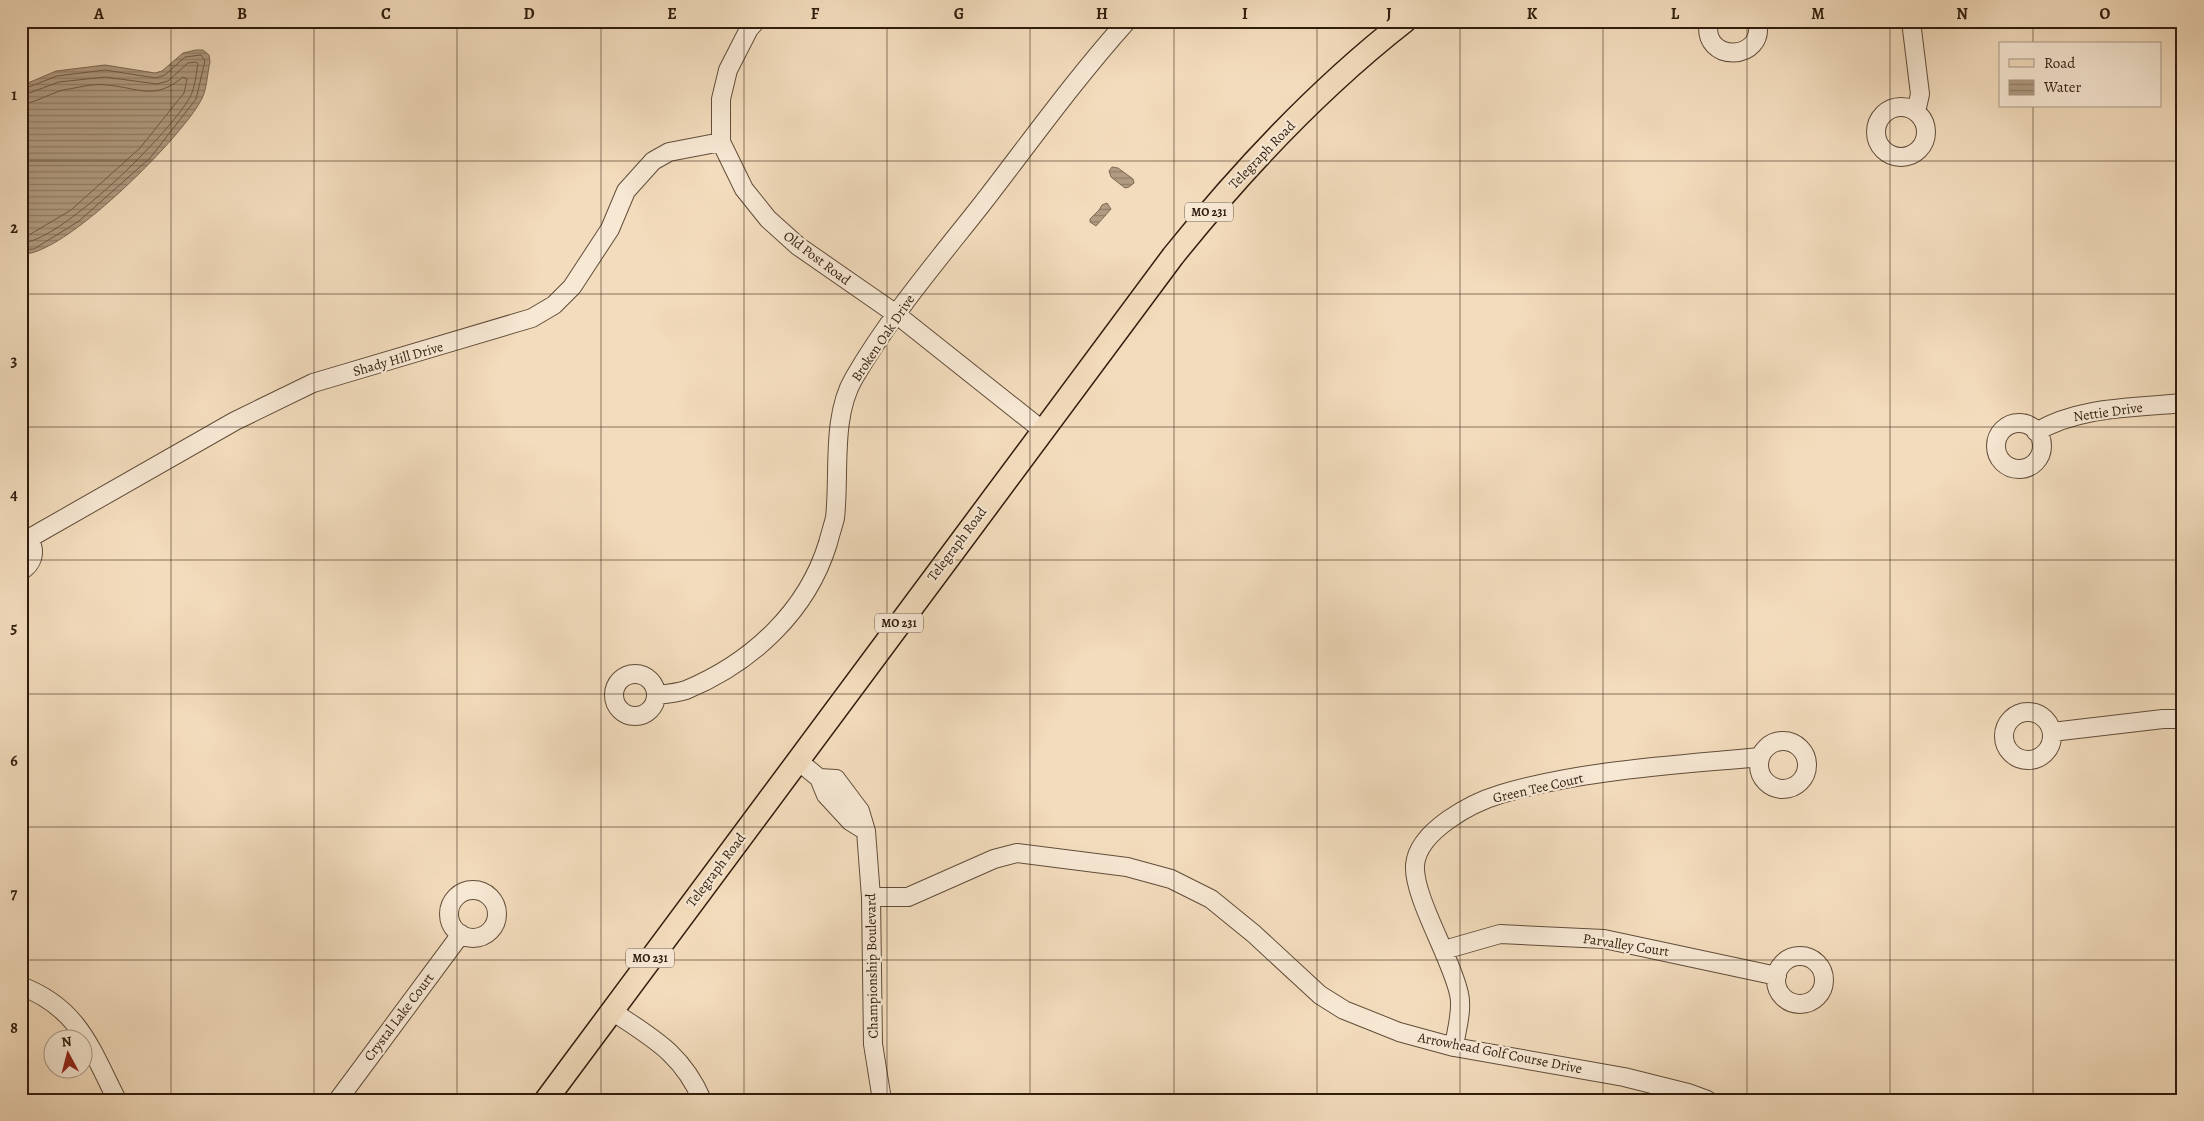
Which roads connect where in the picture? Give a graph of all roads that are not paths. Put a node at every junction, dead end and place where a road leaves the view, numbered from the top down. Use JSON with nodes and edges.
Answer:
{"nodes":[{"id":1,"x":756,"y":21,"type":"edge"},
{"id":2,"x":1127,"y":21,"type":"edge"},
{"id":3,"x":1405,"y":21,"type":"edge"},
{"id":4,"x":1709,"y":21,"type":"edge"},
{"id":5,"x":1757,"y":21,"type":"edge"},
{"id":6,"x":1911,"y":21,"type":"edge"},
{"id":7,"x":1916,"y":112,"type":"dead end"},
{"id":8,"x":721,"y":142,"type":"junction"},
{"id":9,"x":896,"y":314,"type":"junction"},
{"id":10,"x":2183,"y":403,"type":"edge"},
{"id":11,"x":1042,"y":430,"type":"junction"},
{"id":12,"x":2036,"y":432,"type":"dead end"},
{"id":13,"x":25,"y":537,"type":"edge"},
{"id":14,"x":21,"y":572,"type":"edge"},
{"id":15,"x":656,"y":696,"type":"dead end"},
{"id":16,"x":2183,"y":719,"type":"edge"},
{"id":17,"x":2052,"y":732,"type":"dead end"},
{"id":18,"x":1760,"y":757,"type":"dead end"},
{"id":19,"x":797,"y":760,"type":"junction"},
{"id":20,"x":871,"y":897,"type":"junction"},
{"id":21,"x":461,"y":934,"type":"dead end"},
{"id":22,"x":1444,"y":950,"type":"junction"},
{"id":23,"x":1777,"y":976,"type":"dead end"},
{"id":24,"x":21,"y":986,"type":"edge"},
{"id":25,"x":612,"y":1011,"type":"junction"},
{"id":26,"x":1454,"y":1047,"type":"junction"},
{"id":27,"x":117,"y":1100,"type":"edge"},
{"id":28,"x":338,"y":1100,"type":"edge"},
{"id":29,"x":546,"y":1100,"type":"edge"},
{"id":30,"x":702,"y":1100,"type":"edge"},
{"id":31,"x":882,"y":1100,"type":"edge"},
{"id":32,"x":1706,"y":1100,"type":"edge"}],
"edges":[{"from":1,"to":8,"type":"street","name":"Old Post Road"},
{"from":2,"to":9,"type":"street","name":"Broken Oak Drive"},
{"from":3,"to":11,"type":"main road","name":"Telegraph Road","number":"MO 231"},
{"from":4,"to":5,"type":"street"},
{"from":6,"to":7,"type":"street"},
{"from":8,"to":9,"type":"street","name":"Old Post Road"},
{"from":8,"to":13,"type":"street","name":"Shady Hill Drive"},
{"from":9,"to":11,"type":"street","name":"Old Post Road"},
{"from":9,"to":15,"type":"street","name":"Broken Oak Drive"},
{"from":10,"to":12,"type":"street","name":"Nettie Drive"},
{"from":11,"to":19,"type":"main road","name":"Telegraph Road","number":"MO 231"},
{"from":13,"to":14,"type":"street","name":"Shady Hill Drive"},
{"from":16,"to":17,"type":"street"},
{"from":18,"to":22,"type":"street","name":"Green Tee Court"},
{"from":19,"to":20,"type":"street","name":"Championship Boulevard"},
{"from":19,"to":25,"type":"main road","name":"Telegraph Road","number":"MO 231"},
{"from":20,"to":26,"type":"street","name":"Arrowhead Golf Course Drive"},
{"from":20,"to":31,"type":"street","name":"Championship Boulevard"},
{"from":21,"to":28,"type":"street","name":"Crystal Lake Court"},
{"from":22,"to":23,"type":"street","name":"Parvalley Court"},
{"from":22,"to":26,"type":"street","name":"Green Tee Court"},
{"from":24,"to":27,"type":"street"},
{"from":25,"to":29,"type":"main road","name":"Telegraph Road","number":"MO 231"},
{"from":25,"to":30,"type":"street"},
{"from":26,"to":32,"type":"street","name":"Arrowhead Golf Course Drive"}]}
